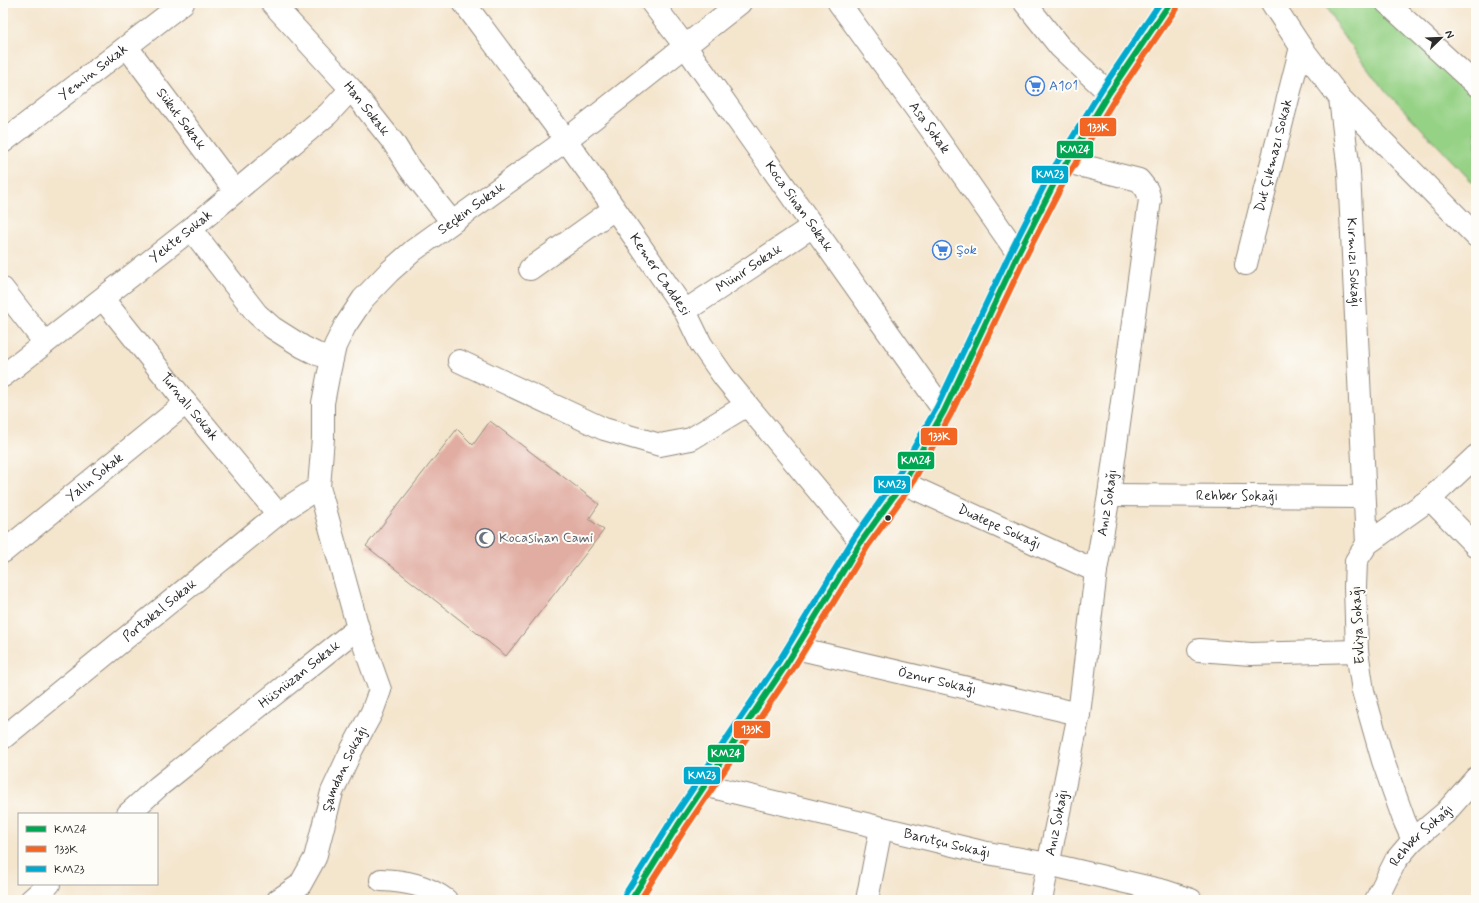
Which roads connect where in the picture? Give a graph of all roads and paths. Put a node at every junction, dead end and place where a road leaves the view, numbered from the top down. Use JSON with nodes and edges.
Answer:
{"nodes":[{"id":1,"x":183,"y":3,"type":"edge"},
{"id":2,"x":272,"y":3,"type":"edge"},
{"id":3,"x":464,"y":3,"type":"edge"},
{"id":4,"x":652,"y":3,"type":"edge"},
{"id":5,"x":740,"y":3,"type":"edge"},
{"id":6,"x":839,"y":3,"type":"edge"},
{"id":7,"x":1025,"y":3,"type":"edge"},
{"id":8,"x":1170,"y":3,"type":"edge"},
{"id":9,"x":1272,"y":3,"type":"edge"},
{"id":10,"x":1387,"y":3,"type":"edge"},
{"id":11,"x":685,"y":46,"type":"junction"},
{"id":12,"x":127,"y":47,"type":"junction"},
{"id":13,"x":1301,"y":47,"type":"junction"},
{"id":14,"x":1476,"y":85,"type":"edge"},
{"id":15,"x":351,"y":89,"type":"junction"},
{"id":16,"x":1108,"y":93,"type":"junction"},
{"id":17,"x":1340,"y":98,"type":"junction"},
{"id":18,"x":566,"y":140,"type":"junction"},
{"id":19,"x":3,"y":142,"type":"edge"},
{"id":20,"x":1067,"y":162,"type":"junction"},
{"id":21,"x":235,"y":191,"type":"junction"},
{"id":22,"x":614,"y":209,"type":"junction"},
{"id":23,"x":452,"y":222,"type":"junction"},
{"id":24,"x":812,"y":226,"type":"junction"},
{"id":25,"x":191,"y":229,"type":"junction"},
{"id":26,"x":1476,"y":236,"type":"edge"},
{"id":27,"x":1018,"y":254,"type":"junction"},
{"id":28,"x":1246,"y":264,"type":"dead end"},
{"id":29,"x":530,"y":269,"type":"dead end"},
{"id":30,"x":3,"y":289,"type":"edge"},
{"id":31,"x":103,"y":299,"type":"junction"},
{"id":32,"x":685,"y":311,"type":"junction"},
{"id":33,"x":45,"y":343,"type":"junction"},
{"id":34,"x":332,"y":358,"type":"junction"},
{"id":35,"x":459,"y":361,"type":"dead end"},
{"id":36,"x":3,"y":376,"type":"edge"},
{"id":37,"x":186,"y":403,"type":"junction"},
{"id":38,"x":747,"y":405,"type":"junction"},
{"id":39,"x":944,"y":411,"type":"junction"},
{"id":40,"x":1476,"y":456,"type":"edge"},
{"id":41,"x":903,"y":483,"type":"junction"},
{"id":42,"x":319,"y":487,"type":"junction"},
{"id":43,"x":1109,"y":495,"type":"junction"},
{"id":44,"x":1364,"y":497,"type":"junction"},
{"id":45,"x":1430,"y":499,"type":"junction"},
{"id":46,"x":278,"y":514,"type":"junction"},
{"id":47,"x":861,"y":542,"type":"junction"},
{"id":48,"x":1367,"y":544,"type":"junction"},
{"id":49,"x":1476,"y":546,"type":"edge"},
{"id":50,"x":3,"y":552,"type":"edge"},
{"id":51,"x":1096,"y":571,"type":"junction"},
{"id":52,"x":358,"y":628,"type":"junction"},
{"id":53,"x":796,"y":648,"type":"junction"},
{"id":54,"x":1199,"y":650,"type":"dead end"},
{"id":55,"x":1358,"y":650,"type":"junction"},
{"id":56,"x":1079,"y":714,"type":"junction"},
{"id":57,"x":3,"y":738,"type":"edge"},
{"id":58,"x":1476,"y":778,"type":"edge"},
{"id":59,"x":704,"y":785,"type":"junction"},
{"id":60,"x":129,"y":813,"type":"edge"},
{"id":61,"x":881,"y":828,"type":"junction"},
{"id":62,"x":1413,"y":840,"type":"junction"},
{"id":63,"x":1048,"y":864,"type":"junction"},
{"id":64,"x":381,"y":880,"type":"dead end"},
{"id":65,"x":48,"y":885,"type":"edge"},
{"id":66,"x":31,"y":900,"type":"edge"},
{"id":67,"x":278,"y":900,"type":"edge"},
{"id":68,"x":446,"y":900,"type":"edge"},
{"id":69,"x":631,"y":900,"type":"edge"},
{"id":70,"x":867,"y":900,"type":"edge"},
{"id":71,"x":1042,"y":900,"type":"edge"},
{"id":72,"x":1191,"y":900,"type":"edge"},
{"id":73,"x":1376,"y":900,"type":"edge"}],
"edges":[{"from":1,"to":12,"type":"street","name":"Yemin Sokak"},
{"from":2,"to":15,"type":"street","name":"Han Sokak"},
{"from":3,"to":18,"type":"street","name":"Kemer Caddesi"},
{"from":4,"to":11,"type":"street","name":"Koca Sinan Sokak"},
{"from":5,"to":11,"type":"street","name":"Seçkin Sokak"},
{"from":6,"to":27,"type":"street","name":"Asa Sokak"},
{"from":7,"to":16,"type":"street"},
{"from":8,"to":16,"type":"street"},
{"from":9,"to":13,"type":"street"},
{"from":10,"to":14,"type":"street"},
{"from":11,"to":18,"type":"street","name":"Seçkin Sokak"},
{"from":11,"to":24,"type":"street","name":"Koca Sinan Sokak"},
{"from":12,"to":19,"type":"street","name":"Yemin Sokak"},
{"from":12,"to":21,"type":"street","name":"Sükut Sokak"},
{"from":13,"to":17,"type":"street"},
{"from":13,"to":28,"type":"street","name":"Dut Çıkmazı Sokak"},
{"from":15,"to":21,"type":"street","name":"Yekte Sokak"},
{"from":15,"to":23,"type":"street","name":"Han Sokak"},
{"from":16,"to":20,"type":"street"},
{"from":17,"to":26,"type":"street"},
{"from":17,"to":44,"type":"street","name":"Kırmızı Sokağı"},
{"from":18,"to":22,"type":"street","name":"Kemer Caddesi"},
{"from":18,"to":23,"type":"street","name":"Seçkin Sokak"},
{"from":20,"to":27,"type":"street"},
{"from":20,"to":43,"type":"street","name":"Anız Sokağı"},
{"from":21,"to":25,"type":"street","name":"Yekte Sokak"},
{"from":22,"to":29,"type":"street"},
{"from":22,"to":32,"type":"street","name":"Kemer Caddesi"},
{"from":23,"to":34,"type":"street","name":"Seçkin Sokak"},
{"from":24,"to":32,"type":"street","name":"Münir Sokak"},
{"from":24,"to":39,"type":"street","name":"Koca Sinan Sokak"},
{"from":25,"to":31,"type":"street","name":"Yekte Sokak"},
{"from":25,"to":34,"type":"street"},
{"from":27,"to":39,"type":"street"},
{"from":30,"to":33,"type":"street"},
{"from":31,"to":33,"type":"street","name":"Yekte Sokak"},
{"from":31,"to":37,"type":"street","name":"Turnalı Sokak"},
{"from":32,"to":38,"type":"street","name":"Kemer Caddesi"},
{"from":33,"to":36,"type":"street","name":"Yekte Sokak"},
{"from":34,"to":42,"type":"street","name":"Seçkin Sokak"},
{"from":35,"to":38,"type":"street"},
{"from":37,"to":46,"type":"street","name":"Turnalı Sokak"},
{"from":37,"to":50,"type":"street","name":"Yalın Sokak"},
{"from":38,"to":47,"type":"street","name":"Kemer Caddesi"},
{"from":39,"to":41,"type":"street"},
{"from":40,"to":45,"type":"street","name":"Evliya Sokağı"},
{"from":41,"to":47,"type":"street"},
{"from":41,"to":51,"type":"street","name":"Duatepe Sokağı"},
{"from":42,"to":46,"type":"street","name":"Portakal Sokak"},
{"from":42,"to":52,"type":"street"},
{"from":43,"to":44,"type":"street","name":"Rehber Sokağı"},
{"from":43,"to":51,"type":"street","name":"Anız Sokağı"},
{"from":44,"to":48,"type":"street","name":"Kırmızı Sokağı"},
{"from":45,"to":48,"type":"street","name":"Evliya Sokağı"},
{"from":45,"to":49,"type":"street"},
{"from":46,"to":57,"type":"street","name":"Portakal Sokak"},
{"from":47,"to":53,"type":"street"},
{"from":48,"to":55,"type":"street","name":"Evliya Sokağı"},
{"from":51,"to":56,"type":"street","name":"Anız Sokağı"},
{"from":52,"to":60,"type":"street","name":"Hüsnüzan Sokak"},
{"from":52,"to":67,"type":"street","name":"Şamdan Sokağı"},
{"from":53,"to":56,"type":"street","name":"Öznur Sokağı"},
{"from":53,"to":59,"type":"street"},
{"from":54,"to":55,"type":"street"},
{"from":55,"to":62,"type":"street","name":"Evliya Sokağı"},
{"from":56,"to":63,"type":"street","name":"Anız Sokağı"},
{"from":58,"to":62,"type":"street","name":"Rehber Sokağı"},
{"from":59,"to":61,"type":"street","name":"Barutçu Sokağı"},
{"from":59,"to":69,"type":"street"},
{"from":61,"to":63,"type":"street","name":"Barutçu Sokağı"},
{"from":61,"to":70,"type":"street"},
{"from":62,"to":73,"type":"street","name":"Rehber Sokağı"},
{"from":63,"to":71,"type":"street","name":"Anız Sokağı"},
{"from":63,"to":72,"type":"street","name":"Barutçu Sokağı"},
{"from":64,"to":68,"type":"street"},
{"from":65,"to":66,"type":"street"}]}
